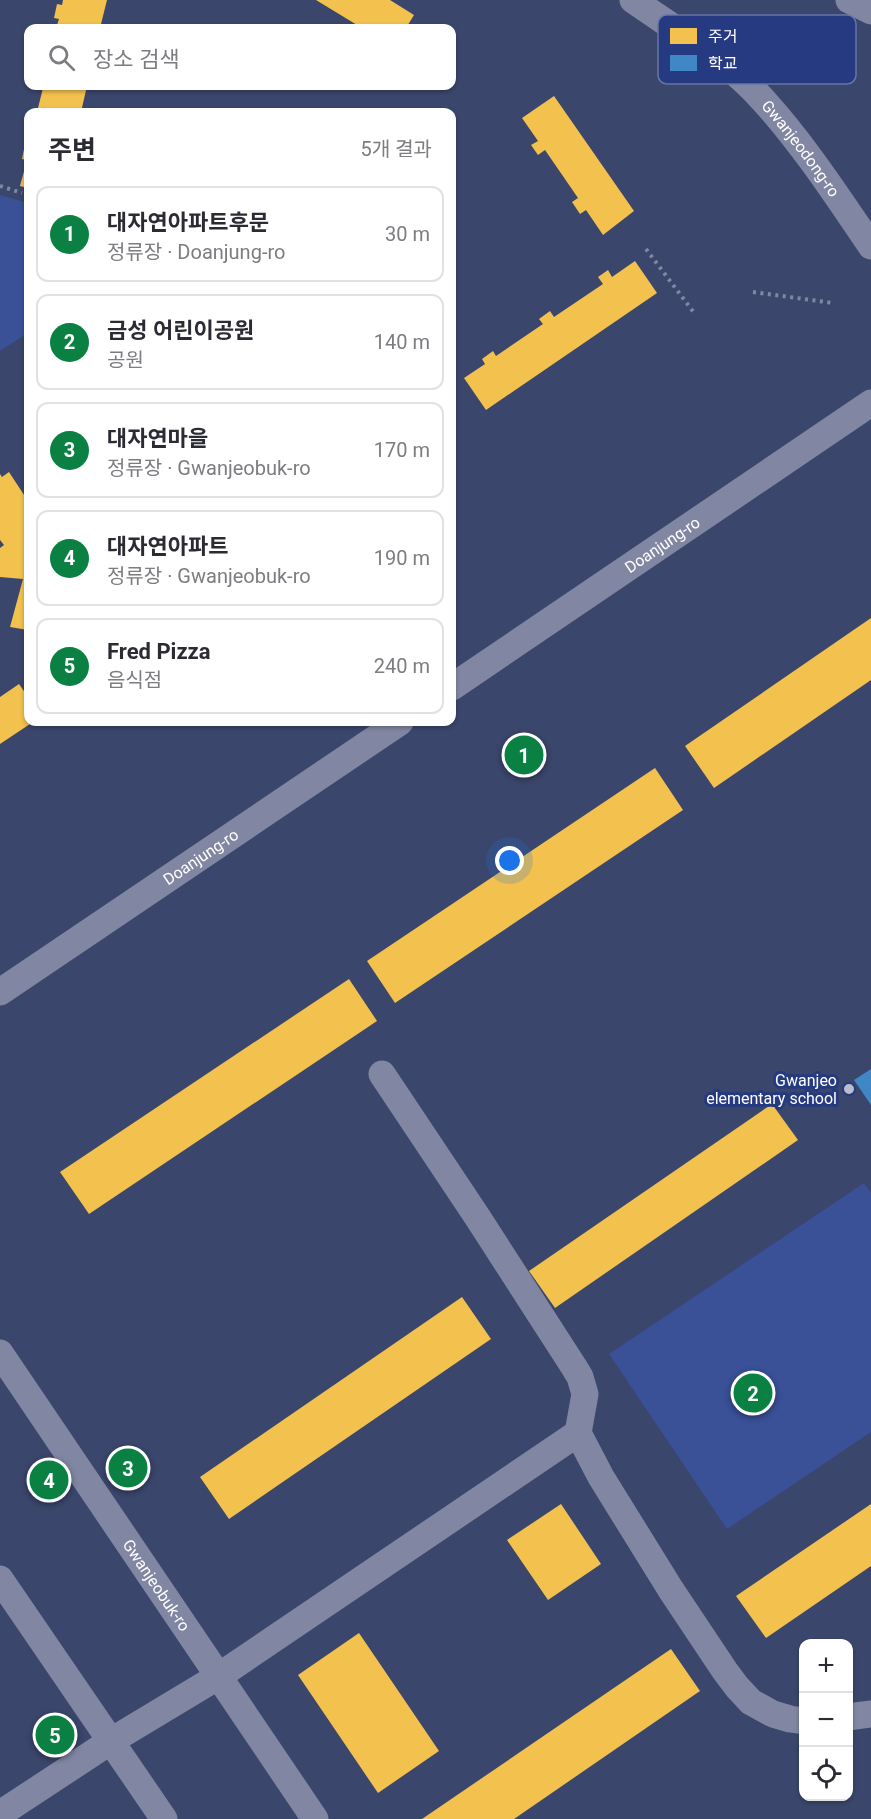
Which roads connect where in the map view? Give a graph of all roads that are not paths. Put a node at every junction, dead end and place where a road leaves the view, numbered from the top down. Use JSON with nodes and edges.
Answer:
{"nodes":[{"id":1,"x":633,"y":0,"type":"edge"},
{"id":2,"x":849,"y":0,"type":"edge"},
{"id":3,"x":871,"y":11,"type":"edge"},
{"id":4,"x":658,"y":17,"type":"edge"},
{"id":5,"x":746,"y":84,"type":"edge"},
{"id":6,"x":871,"y":246,"type":"edge"},
{"id":7,"x":871,"y":403,"type":"edge"},
{"id":8,"x":456,"y":684,"type":"edge"},
{"id":9,"x":394,"y":726,"type":"edge"},
{"id":10,"x":0,"y":992,"type":"edge"},
{"id":11,"x":382,"y":1074,"type":"dead end"},
{"id":12,"x":0,"y":1353,"type":"edge"},
{"id":13,"x":579,"y":1433,"type":"junction"},
{"id":14,"x":0,"y":1579,"type":"edge"},
{"id":15,"x":219,"y":1676,"type":"junction"},
{"id":16,"x":871,"y":1714,"type":"edge"},
{"id":17,"x":853,"y":1716,"type":"edge"},
{"id":18,"x":799,"y":1720,"type":"edge"},
{"id":19,"x":111,"y":1741,"type":"junction"},
{"id":20,"x":0,"y":1814,"type":"edge"},
{"id":21,"x":164,"y":1819,"type":"edge"},
{"id":22,"x":315,"y":1819,"type":"edge"}],
"edges":[{"from":1,"to":4,"type":"street","name":"Gwanjeodong-ro"},
{"from":2,"to":3,"type":"street"},
{"from":5,"to":6,"type":"street","name":"Gwanjeodong-ro"},
{"from":7,"to":8,"type":"street","name":"Doanjung-ro"},
{"from":9,"to":10,"type":"street","name":"Doanjung-ro"},
{"from":11,"to":13,"type":"street"},
{"from":12,"to":15,"type":"street","name":"Gwanjeobuk-ro"},
{"from":13,"to":15,"type":"street"},
{"from":13,"to":18,"type":"street"},
{"from":14,"to":19,"type":"street"},
{"from":15,"to":19,"type":"street"},
{"from":15,"to":22,"type":"street","name":"Gwanjeobuk-ro"},
{"from":16,"to":17,"type":"street"},
{"from":19,"to":20,"type":"street"},
{"from":19,"to":21,"type":"street"}]}
